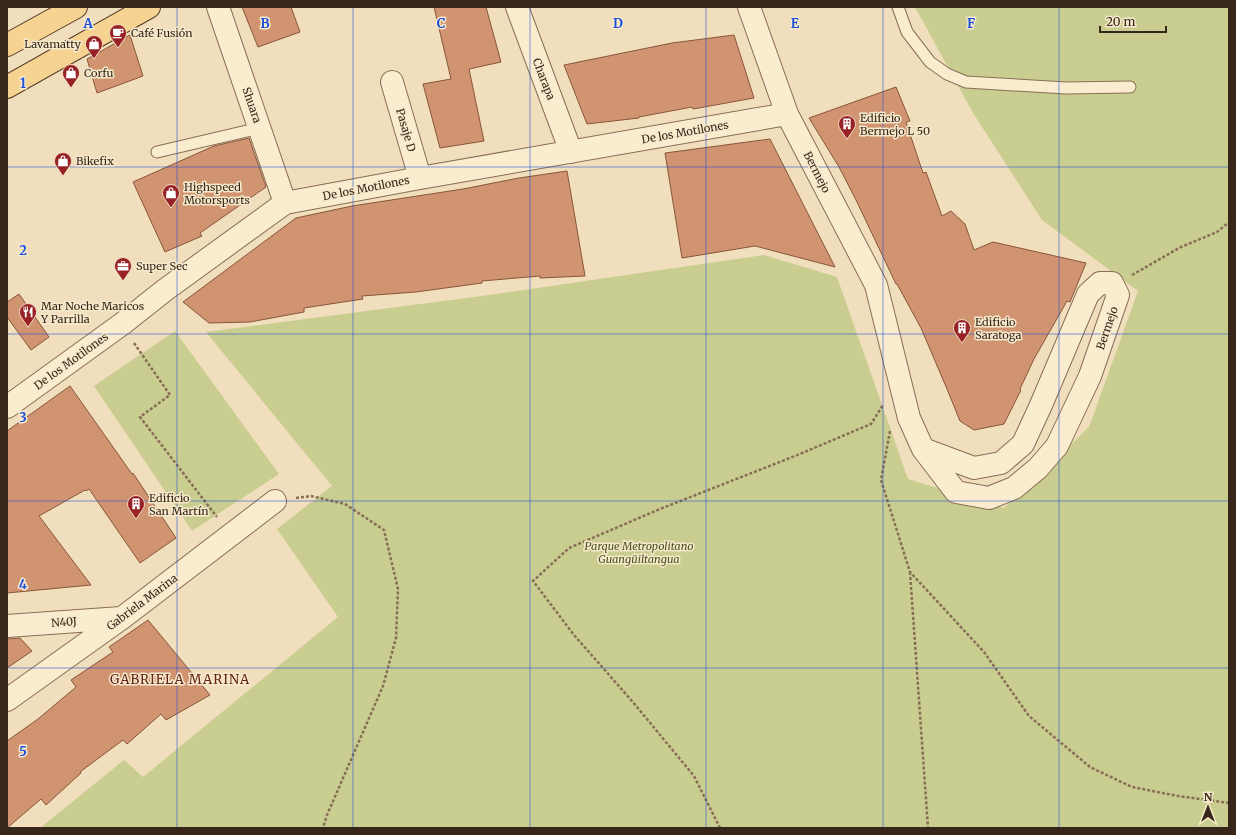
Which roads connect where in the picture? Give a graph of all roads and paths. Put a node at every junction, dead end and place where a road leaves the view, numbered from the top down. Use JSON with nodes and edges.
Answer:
{"nodes":[{"id":1,"x":76,"y":7,"type":"edge"},
{"id":2,"x":149,"y":7,"type":"edge"},
{"id":3,"x":218,"y":7,"type":"edge"},
{"id":4,"x":517,"y":7,"type":"edge"},
{"id":5,"x":749,"y":7,"type":"edge"},
{"id":6,"x":898,"y":7,"type":"edge"},
{"id":7,"x":7,"y":45,"type":"edge"},
{"id":8,"x":392,"y":82,"type":"dead end"},
{"id":9,"x":7,"y":87,"type":"edge"},
{"id":10,"x":1130,"y":87,"type":"dead end"},
{"id":11,"x":787,"y":114,"type":"junction"},
{"id":12,"x":260,"y":128,"type":"junction"},
{"id":13,"x":157,"y":152,"type":"dead end"},
{"id":14,"x":571,"y":152,"type":"junction"},
{"id":15,"x":420,"y":178,"type":"junction"},
{"id":16,"x":285,"y":203,"type":"junction"},
{"id":17,"x":1229,"y":222,"type":"edge"},
{"id":18,"x":1130,"y":276,"type":"dead end"},
{"id":19,"x":147,"y":362,"type":"dead end"},
{"id":20,"x":899,"y":379,"type":"junction"},
{"id":21,"x":7,"y":407,"type":"edge"},
{"id":22,"x":891,"y":426,"type":"dead end"},
{"id":23,"x":923,"y":449,"type":"junction"},
{"id":24,"x":275,"y":501,"type":"joint"},
{"id":25,"x":212,"y":510,"type":"dead end"},
{"id":26,"x":910,"y":572,"type":"junction"},
{"id":27,"x":122,"y":618,"type":"junction"},
{"id":28,"x":7,"y":626,"type":"edge"},
{"id":29,"x":7,"y":700,"type":"edge"},
{"id":30,"x":1229,"y":803,"type":"edge"},
{"id":31,"x":323,"y":828,"type":"edge"},
{"id":32,"x":720,"y":828,"type":"edge"},
{"id":33,"x":928,"y":828,"type":"edge"}],
"edges":[{"from":1,"to":7,"type":"main road"},
{"from":2,"to":9,"type":"main road"},
{"from":3,"to":12,"type":"street","name":"Shuara"},
{"from":4,"to":14,"type":"street","name":"Charapa"},
{"from":5,"to":11,"type":"street","name":"Bermejo"},
{"from":6,"to":10,"type":"lane"},
{"from":8,"to":15,"type":"street","name":"Pasaje D"},
{"from":11,"to":14,"type":"street","name":"De los Motilones"},
{"from":11,"to":20,"type":"street","name":"Bermejo"},
{"from":12,"to":13,"type":"lane"},
{"from":12,"to":16,"type":"street","name":"Shuara"},
{"from":14,"to":15,"type":"street","name":"De los Motilones"},
{"from":15,"to":16,"type":"street","name":"De los Motilones"},
{"from":16,"to":21,"type":"street","name":"De los Motilones"},
{"from":17,"to":18,"type":"path"},
{"from":19,"to":25,"type":"path"},
{"from":20,"to":23,"type":"street","name":"Bermejo"},
{"from":20,"to":32,"type":"path"},
{"from":22,"to":26,"type":"path"},
{"from":23,"to":23,"type":"street","name":"Bermejo"},
{"from":24,"to":27,"type":"street","name":"Gabriela Marina"},
{"from":24,"to":31,"type":"path"},
{"from":26,"to":30,"type":"path"},
{"from":26,"to":33,"type":"path"},
{"from":27,"to":28,"type":"street","name":"N40J"},
{"from":27,"to":29,"type":"street","name":"Gabriela Marina"}]}
